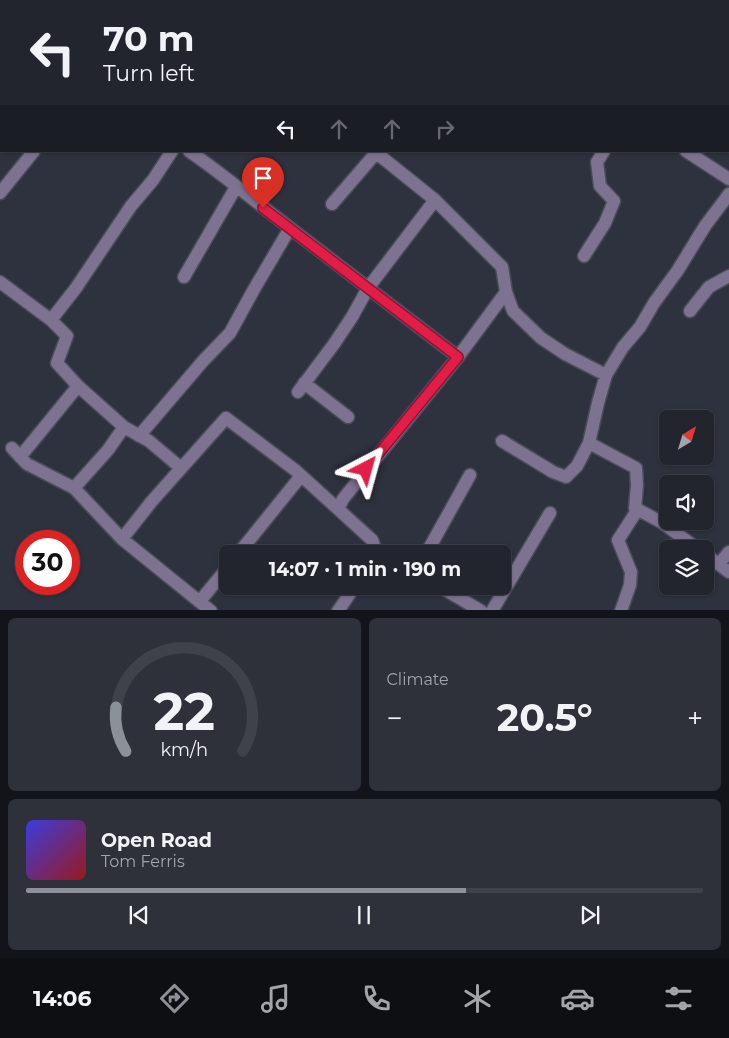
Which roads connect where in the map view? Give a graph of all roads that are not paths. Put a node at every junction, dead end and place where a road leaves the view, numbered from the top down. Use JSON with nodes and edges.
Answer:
{"nodes":[{"id":1,"x":33,"y":152,"type":"edge"},
{"id":2,"x":171,"y":152,"type":"edge"},
{"id":3,"x":190,"y":152,"type":"edge"},
{"id":4,"x":375,"y":152,"type":"edge"},
{"id":5,"x":603,"y":152,"type":"edge"},
{"id":6,"x":688,"y":152,"type":"edge"},
{"id":7,"x":729,"y":179,"type":"edge"},
{"id":8,"x":236,"y":187,"type":"junction"},
{"id":9,"x":0,"y":193,"type":"edge"},
{"id":10,"x":729,"y":194,"type":"edge"},
{"id":11,"x":434,"y":200,"type":"junction"},
{"id":12,"x":332,"y":204,"type":"dead end"},
{"id":13,"x":290,"y":228,"type":"junction"},
{"id":14,"x":584,"y":256,"type":"dead end"},
{"id":15,"x":729,"y":276,"type":"edge"},
{"id":16,"x":184,"y":277,"type":"dead end"},
{"id":17,"x":0,"y":282,"type":"edge"},
{"id":18,"x":368,"y":288,"type":"junction"},
{"id":19,"x":506,"y":292,"type":"junction"},
{"id":20,"x":690,"y":311,"type":"dead end"},
{"id":21,"x":51,"y":320,"type":"junction"},
{"id":22,"x":458,"y":357,"type":"junction"},
{"id":23,"x":606,"y":375,"type":"junction"},
{"id":24,"x":78,"y":386,"type":"junction"},
{"id":25,"x":348,"y":417,"type":"dead end"},
{"id":26,"x":124,"y":427,"type":"junction"},
{"id":27,"x":139,"y":436,"type":"junction"},
{"id":28,"x":502,"y":441,"type":"dead end"},
{"id":29,"x":589,"y":443,"type":"junction"},
{"id":30,"x":181,"y":468,"type":"junction"},
{"id":31,"x":301,"y":476,"type":"junction"},
{"id":32,"x":470,"y":476,"type":"dead end"},
{"id":33,"x":74,"y":488,"type":"junction"},
{"id":34,"x":338,"y":509,"type":"junction"},
{"id":35,"x":638,"y":509,"type":"junction"},
{"id":36,"x":550,"y":514,"type":"dead end"},
{"id":37,"x":122,"y":539,"type":"junction"},
{"id":38,"x":686,"y":540,"type":"edge"},
{"id":39,"x":245,"y":545,"type":"edge"},
{"id":40,"x":374,"y":545,"type":"edge"},
{"id":41,"x":431,"y":545,"type":"edge"},
{"id":42,"x":729,"y":552,"type":"edge"},
{"id":43,"x":714,"y":560,"type":"edge"},
{"id":44,"x":719,"y":564,"type":"junction"},
{"id":45,"x":729,"y":572,"type":"edge"},
{"id":46,"x":219,"y":578,"type":"edge"},
{"id":47,"x":349,"y":595,"type":"edge"},
{"id":48,"x":455,"y":595,"type":"edge"},
{"id":49,"x":200,"y":601,"type":"junction"},
{"id":50,"x":211,"y":610,"type":"edge"},
{"id":51,"x":338,"y":610,"type":"edge"},
{"id":52,"x":482,"y":610,"type":"edge"},
{"id":53,"x":492,"y":610,"type":"edge"},
{"id":54,"x":620,"y":610,"type":"edge"}],
"edges":[{"from":1,"to":9,"type":"street"},
{"from":2,"to":21,"type":"street"},
{"from":3,"to":8,"type":"street"},
{"from":4,"to":11,"type":"street"},
{"from":4,"to":12,"type":"street"},
{"from":5,"to":14,"type":"street"},
{"from":6,"to":7,"type":"street"},
{"from":8,"to":13,"type":"street"},
{"from":8,"to":16,"type":"street"},
{"from":10,"to":23,"type":"street"},
{"from":11,"to":18,"type":"street"},
{"from":11,"to":19,"type":"street"},
{"from":13,"to":18,"type":"street"},
{"from":13,"to":27,"type":"street"},
{"from":15,"to":20,"type":"street"},
{"from":17,"to":21,"type":"street"},
{"from":18,"to":22,"type":"street"},
{"from":18,"to":25,"type":"street"},
{"from":19,"to":22,"type":"street"},
{"from":19,"to":23,"type":"street"},
{"from":21,"to":24,"type":"street"},
{"from":22,"to":34,"type":"street"},
{"from":23,"to":29,"type":"street"},
{"from":24,"to":26,"type":"street"},
{"from":24,"to":33,"type":"street"},
{"from":26,"to":27,"type":"street"},
{"from":26,"to":33,"type":"street"},
{"from":27,"to":30,"type":"street"},
{"from":28,"to":29,"type":"street"},
{"from":29,"to":35,"type":"street"},
{"from":30,"to":31,"type":"street"},
{"from":30,"to":37,"type":"street"},
{"from":31,"to":34,"type":"street"},
{"from":31,"to":39,"type":"street"},
{"from":32,"to":41,"type":"street"},
{"from":33,"to":37,"type":"street"},
{"from":34,"to":40,"type":"street"},
{"from":35,"to":38,"type":"street"},
{"from":35,"to":54,"type":"street"},
{"from":36,"to":53,"type":"street"},
{"from":37,"to":49,"type":"street"},
{"from":42,"to":44,"type":"street"},
{"from":43,"to":44,"type":"street"},
{"from":44,"to":45,"type":"street"},
{"from":46,"to":49,"type":"street"},
{"from":47,"to":51,"type":"street"},
{"from":48,"to":52,"type":"street"},
{"from":49,"to":50,"type":"street"}]}
